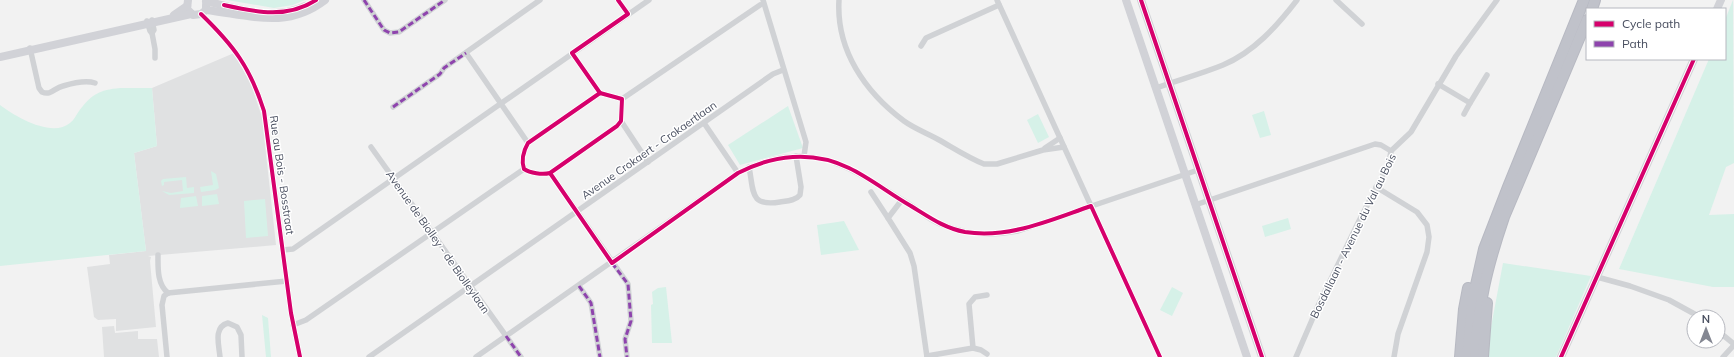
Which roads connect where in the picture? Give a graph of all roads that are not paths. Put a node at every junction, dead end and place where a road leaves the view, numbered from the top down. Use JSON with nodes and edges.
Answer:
{"nodes":[{"id":1,"x":316,"y":0,"type":"edge"},
{"id":2,"x":325,"y":0,"type":"edge"},
{"id":3,"x":364,"y":0,"type":"edge"},
{"id":4,"x":445,"y":0,"type":"edge"},
{"id":5,"x":540,"y":0,"type":"edge"},
{"id":6,"x":618,"y":0,"type":"edge"},
{"id":7,"x":649,"y":0,"type":"edge"},
{"id":8,"x":840,"y":0,"type":"edge"},
{"id":9,"x":1126,"y":0,"type":"edge"},
{"id":10,"x":1141,"y":0,"type":"edge"},
{"id":11,"x":1289,"y":0,"type":"edge"},
{"id":12,"x":1297,"y":0,"type":"edge"},
{"id":13,"x":1336,"y":0,"type":"edge"},
{"id":14,"x":1497,"y":0,"type":"edge"},
{"id":15,"x":1584,"y":0,"type":"edge"},
{"id":16,"x":761,"y":2,"type":"edge"},
{"id":17,"x":998,"y":2,"type":"edge"},
{"id":18,"x":204,"y":6,"type":"edge"},
{"id":19,"x":189,"y":7,"type":"edge"},
{"id":20,"x":1291,"y":8,"type":"junction"},
{"id":21,"x":217,"y":11,"type":"junction"},
{"id":22,"x":628,"y":14,"type":"junction"},
{"id":23,"x":150,"y":21,"type":"junction"},
{"id":24,"x":1586,"y":22,"type":"edge"},
{"id":25,"x":211,"y":24,"type":"junction"},
{"id":26,"x":1362,"y":24,"type":"dead end"},
{"id":27,"x":921,"y":46,"type":"dead end"},
{"id":28,"x":30,"y":49,"type":"junction"},
{"id":29,"x":466,"y":53,"type":"junction"},
{"id":30,"x":572,"y":53,"type":"junction"},
{"id":31,"x":0,"y":56,"type":"edge"},
{"id":32,"x":155,"y":58,"type":"dead end"},
{"id":33,"x":1694,"y":60,"type":"edge"},
{"id":34,"x":784,"y":70,"type":"junction"},
{"id":35,"x":1488,"y":75,"type":"dead end"},
{"id":36,"x":96,"y":83,"type":"dead end"},
{"id":37,"x":1169,"y":83,"type":"junction"},
{"id":38,"x":1438,"y":84,"type":"junction"},
{"id":39,"x":1156,"y":88,"type":"junction"},
{"id":40,"x":600,"y":93,"type":"junction"},
{"id":41,"x":622,"y":99,"type":"junction"},
{"id":42,"x":1470,"y":103,"type":"junction"},
{"id":43,"x":500,"y":104,"type":"junction"},
{"id":44,"x":393,"y":107,"type":"dead end"},
{"id":45,"x":1464,"y":114,"type":"dead end"},
{"id":46,"x":621,"y":121,"type":"junction"},
{"id":47,"x":704,"y":123,"type":"junction"},
{"id":48,"x":1060,"y":138,"type":"junction"},
{"id":49,"x":528,"y":143,"type":"junction"},
{"id":50,"x":1064,"y":146,"type":"junction"},
{"id":51,"x":371,"y":147,"type":"dead end"},
{"id":52,"x":1043,"y":150,"type":"junction"},
{"id":53,"x":1392,"y":151,"type":"junction"},
{"id":54,"x":796,"y":156,"type":"junction"},
{"id":55,"x":804,"y":156,"type":"junction"},
{"id":56,"x":648,"y":162,"type":"junction"},
{"id":57,"x":749,"y":167,"type":"junction"},
{"id":58,"x":524,"y":168,"type":"junction"},
{"id":59,"x":1198,"y":170,"type":"junction"},
{"id":60,"x":550,"y":173,"type":"junction"},
{"id":61,"x":738,"y":173,"type":"junction"},
{"id":62,"x":1185,"y":174,"type":"junction"},
{"id":63,"x":394,"y":178,"type":"junction"},
{"id":64,"x":1376,"y":187,"type":"junction"},
{"id":65,"x":871,"y":192,"type":"dead end"},
{"id":66,"x":901,"y":201,"type":"junction"},
{"id":67,"x":1208,"y":201,"type":"junction"},
{"id":68,"x":1195,"y":205,"type":"junction"},
{"id":69,"x":1091,"y":206,"type":"junction"},
{"id":70,"x":576,"y":212,"type":"junction"},
{"id":71,"x":888,"y":218,"type":"junction"},
{"id":72,"x":432,"y":232,"type":"junction"},
{"id":73,"x":283,"y":250,"type":"junction"},
{"id":74,"x":1495,"y":252,"type":"junction"},
{"id":75,"x":158,"y":255,"type":"dead end"},
{"id":76,"x":612,"y":263,"type":"junction"},
{"id":77,"x":1475,"y":272,"type":"junction"},
{"id":78,"x":1597,"y":277,"type":"junction"},
{"id":79,"x":287,"y":282,"type":"junction"},
{"id":80,"x":470,"y":286,"type":"junction"},
{"id":81,"x":579,"y":286,"type":"junction"},
{"id":82,"x":168,"y":293,"type":"junction"},
{"id":83,"x":987,"y":295,"type":"dead end"},
{"id":84,"x":1686,"y":309,"type":"edge"},
{"id":85,"x":293,"y":325,"type":"junction"},
{"id":86,"x":506,"y":336,"type":"junction"},
{"id":87,"x":1726,"y":338,"type":"edge"},
{"id":88,"x":1734,"y":344,"type":"edge"},
{"id":89,"x":973,"y":348,"type":"junction"},
{"id":90,"x":987,"y":354,"type":"dead end"},
{"id":91,"x":927,"y":356,"type":"edge"},
{"id":92,"x":167,"y":357,"type":"edge"},
{"id":93,"x":220,"y":357,"type":"edge"},
{"id":94,"x":242,"y":357,"type":"edge"},
{"id":95,"x":300,"y":357,"type":"edge"},
{"id":96,"x":369,"y":357,"type":"edge"},
{"id":97,"x":476,"y":357,"type":"edge"},
{"id":98,"x":521,"y":357,"type":"edge"},
{"id":99,"x":600,"y":357,"type":"edge"},
{"id":100,"x":627,"y":357,"type":"edge"},
{"id":101,"x":1160,"y":357,"type":"edge"},
{"id":102,"x":1247,"y":357,"type":"edge"},
{"id":103,"x":1262,"y":357,"type":"edge"},
{"id":104,"x":1296,"y":357,"type":"edge"},
{"id":105,"x":1394,"y":357,"type":"edge"},
{"id":106,"x":1460,"y":357,"type":"edge"},
{"id":107,"x":1467,"y":357,"type":"edge"},
{"id":108,"x":1475,"y":357,"type":"edge"},
{"id":109,"x":1483,"y":357,"type":"edge"},
{"id":110,"x":1561,"y":357,"type":"edge"},
{"id":111,"x":1723,"y":357,"type":"edge"}],
"edges":[{"from":1,"to":18,"type":"street"},
{"from":2,"to":21,"type":"street"},
{"from":3,"to":4,"type":"street"},
{"from":5,"to":29,"type":"street"},
{"from":6,"to":22,"type":"street"},
{"from":7,"to":22,"type":"street"},
{"from":8,"to":52,"type":"street"},
{"from":9,"to":39,"type":"street"},
{"from":10,"to":37,"type":"street"},
{"from":11,"to":20,"type":"street"},
{"from":12,"to":20,"type":"street"},
{"from":13,"to":26,"type":"street"},
{"from":14,"to":38,"type":"street","name":"Bosdallaan - Avenue du Val au Bois"},
{"from":15,"to":77,"type":"highway"},
{"from":16,"to":34,"type":"street"},
{"from":16,"to":41,"type":"street"},
{"from":17,"to":27,"type":"street"},
{"from":17,"to":48,"type":"street"},
{"from":18,"to":19,"type":"street"},
{"from":18,"to":21,"type":"street"},
{"from":18,"to":25,"type":"street","name":"Rue au Bois - Bosstraat"},
{"from":19,"to":23,"type":"street"},
{"from":20,"to":37,"type":"street"},
{"from":21,"to":25,"type":"street"},
{"from":22,"to":30,"type":"street"},
{"from":23,"to":28,"type":"street"},
{"from":23,"to":32,"type":"street"},
{"from":24,"to":74,"type":"highway"},
{"from":25,"to":73,"type":"street","name":"Rue au Bois - Bosstraat"},
{"from":28,"to":31,"type":"street"},
{"from":28,"to":36,"type":"street"},
{"from":29,"to":43,"type":"street"},
{"from":29,"to":44,"type":"street"},
{"from":30,"to":40,"type":"street"},
{"from":30,"to":43,"type":"street"},
{"from":33,"to":78,"type":"street"},
{"from":34,"to":47,"type":"street","name":"Avenue Crokaert - Crokaertlaan"},
{"from":34,"to":55,"type":"street"},
{"from":35,"to":42,"type":"street"},
{"from":37,"to":39,"type":"street"},
{"from":37,"to":59,"type":"street"},
{"from":38,"to":42,"type":"street"},
{"from":38,"to":53,"type":"street","name":"Bosdallaan - Avenue du Val au Bois"},
{"from":39,"to":62,"type":"street"},
{"from":40,"to":41,"type":"street"},
{"from":40,"to":49,"type":"street"},
{"from":41,"to":46,"type":"street"},
{"from":42,"to":45,"type":"street"},
{"from":43,"to":49,"type":"street"},
{"from":43,"to":63,"type":"street"},
{"from":46,"to":56,"type":"street"},
{"from":46,"to":60,"type":"street"},
{"from":47,"to":56,"type":"street","name":"Avenue Crokaert - Crokaertlaan"},
{"from":47,"to":61,"type":"street"},
{"from":48,"to":50,"type":"street"},
{"from":48,"to":52,"type":"street"},
{"from":49,"to":58,"type":"street"},
{"from":50,"to":52,"type":"street"},
{"from":50,"to":69,"type":"street"},
{"from":51,"to":63,"type":"street","name":"Avenue de Biolley - de Biolleylaan"},
{"from":53,"to":64,"type":"street","name":"Bosdallaan - Avenue du Val au Bois"},
{"from":53,"to":67,"type":"street"},
{"from":54,"to":55,"type":"street"},
{"from":54,"to":57,"type":"street"},
{"from":54,"to":57,"type":"street"},
{"from":55,"to":66,"type":"street"},
{"from":56,"to":70,"type":"street","name":"Avenue Crokaert - Crokaertlaan"},
{"from":57,"to":61,"type":"street"},
{"from":58,"to":60,"type":"street"},
{"from":58,"to":72,"type":"street"},
{"from":59,"to":62,"type":"street"},
{"from":59,"to":67,"type":"street"},
{"from":60,"to":70,"type":"street"},
{"from":61,"to":76,"type":"street"},
{"from":62,"to":68,"type":"street"},
{"from":62,"to":69,"type":"street"},
{"from":63,"to":72,"type":"street","name":"Avenue de Biolley - de Biolleylaan"},
{"from":63,"to":73,"type":"street"},
{"from":64,"to":104,"type":"street","name":"Bosdallaan - Avenue du Val au Bois"},
{"from":64,"to":105,"type":"street"},
{"from":65,"to":71,"type":"street"},
{"from":66,"to":69,"type":"street"},
{"from":66,"to":71,"type":"street"},
{"from":67,"to":68,"type":"street"},
{"from":67,"to":103,"type":"street"},
{"from":68,"to":102,"type":"street"},
{"from":69,"to":101,"type":"street"},
{"from":70,"to":76,"type":"street"},
{"from":70,"to":80,"type":"street","name":"Avenue Crokaert - Crokaertlaan"},
{"from":71,"to":91,"type":"street"},
{"from":72,"to":80,"type":"street","name":"Avenue de Biolley - de Biolleylaan"},
{"from":72,"to":85,"type":"street"},
{"from":73,"to":79,"type":"street","name":"Rue au Bois - Bosstraat"},
{"from":74,"to":108,"type":"highway"},
{"from":74,"to":109,"type":"highway"},
{"from":75,"to":82,"type":"street"},
{"from":76,"to":81,"type":"street"},
{"from":76,"to":100,"type":"street"},
{"from":77,"to":106,"type":"highway"},
{"from":77,"to":107,"type":"highway"},
{"from":78,"to":84,"type":"street"},
{"from":78,"to":110,"type":"street"},
{"from":79,"to":82,"type":"street"},
{"from":79,"to":85,"type":"street","name":"Rue au Bois - Bosstraat"},
{"from":80,"to":86,"type":"street","name":"Avenue de Biolley - de Biolleylaan"},
{"from":80,"to":96,"type":"street","name":"Avenue Crokaert - Crokaertlaan"},
{"from":81,"to":86,"type":"street"},
{"from":81,"to":99,"type":"street"},
{"from":82,"to":92,"type":"street"},
{"from":83,"to":89,"type":"street"},
{"from":85,"to":95,"type":"street","name":"Rue au Bois - Bosstraat"},
{"from":86,"to":97,"type":"street"},
{"from":86,"to":98,"type":"street","name":"Avenue de Biolley - de Biolleylaan"},
{"from":87,"to":88,"type":"street"},
{"from":88,"to":111,"type":"street"},
{"from":89,"to":90,"type":"street"},
{"from":89,"to":91,"type":"street"},
{"from":93,"to":94,"type":"street"}]}
